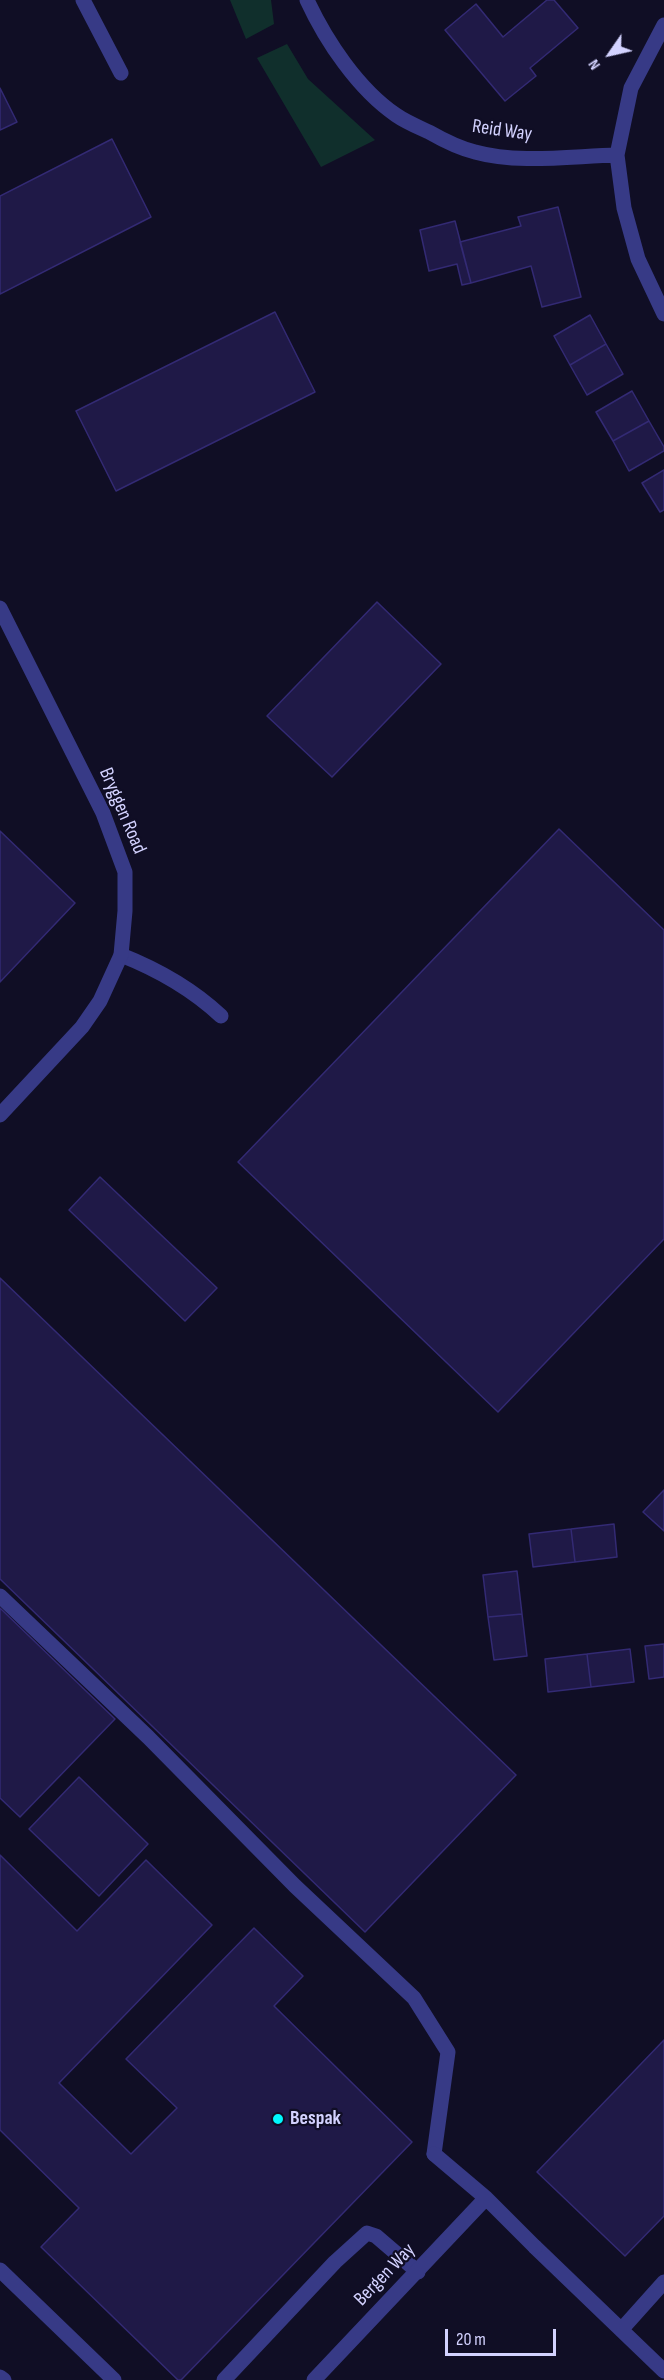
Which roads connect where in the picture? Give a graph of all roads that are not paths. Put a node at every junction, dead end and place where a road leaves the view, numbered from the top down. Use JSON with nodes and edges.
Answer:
{"nodes":[{"id":1,"x":83,"y":0,"type":"edge"},
{"id":2,"x":307,"y":0,"type":"edge"},
{"id":3,"x":664,"y":25,"type":"edge"},
{"id":4,"x":121,"y":73,"type":"dead end"},
{"id":5,"x":617,"y":155,"type":"junction"},
{"id":6,"x":664,"y":314,"type":"edge"},
{"id":7,"x":0,"y":608,"type":"edge"},
{"id":8,"x":121,"y":955,"type":"junction"},
{"id":9,"x":221,"y":1016,"type":"dead end"},
{"id":10,"x":0,"y":1115,"type":"edge"},
{"id":11,"x":0,"y":1596,"type":"edge"},
{"id":12,"x":486,"y":2198,"type":"junction"},
{"id":13,"x":0,"y":2270,"type":"edge"},
{"id":14,"x":418,"y":2272,"type":"junction"},
{"id":15,"x":664,"y":2282,"type":"edge"},
{"id":16,"x":621,"y":2330,"type":"junction"},
{"id":17,"x":664,"y":2371,"type":"edge"},
{"id":18,"x":0,"y":2377,"type":"edge"},
{"id":19,"x":4,"y":2380,"type":"edge"},
{"id":20,"x":114,"y":2380,"type":"edge"},
{"id":21,"x":224,"y":2380,"type":"edge"},
{"id":22,"x":314,"y":2380,"type":"edge"}],
"edges":[{"from":1,"to":4,"type":"street"},
{"from":2,"to":5,"type":"street","name":"Reid Way"},
{"from":3,"to":5,"type":"street"},
{"from":5,"to":6,"type":"street"},
{"from":7,"to":8,"type":"street","name":"Bryggen Road"},
{"from":8,"to":9,"type":"street"},
{"from":8,"to":10,"type":"street","name":"Bryggen Road"},
{"from":11,"to":12,"type":"street"},
{"from":12,"to":14,"type":"street","name":"Bergen Way"},
{"from":12,"to":16,"type":"street"},
{"from":13,"to":20,"type":"street"},
{"from":14,"to":21,"type":"street"},
{"from":14,"to":22,"type":"street","name":"Bergen Way"},
{"from":15,"to":16,"type":"street"},
{"from":16,"to":17,"type":"street"},
{"from":18,"to":19,"type":"street"}]}
